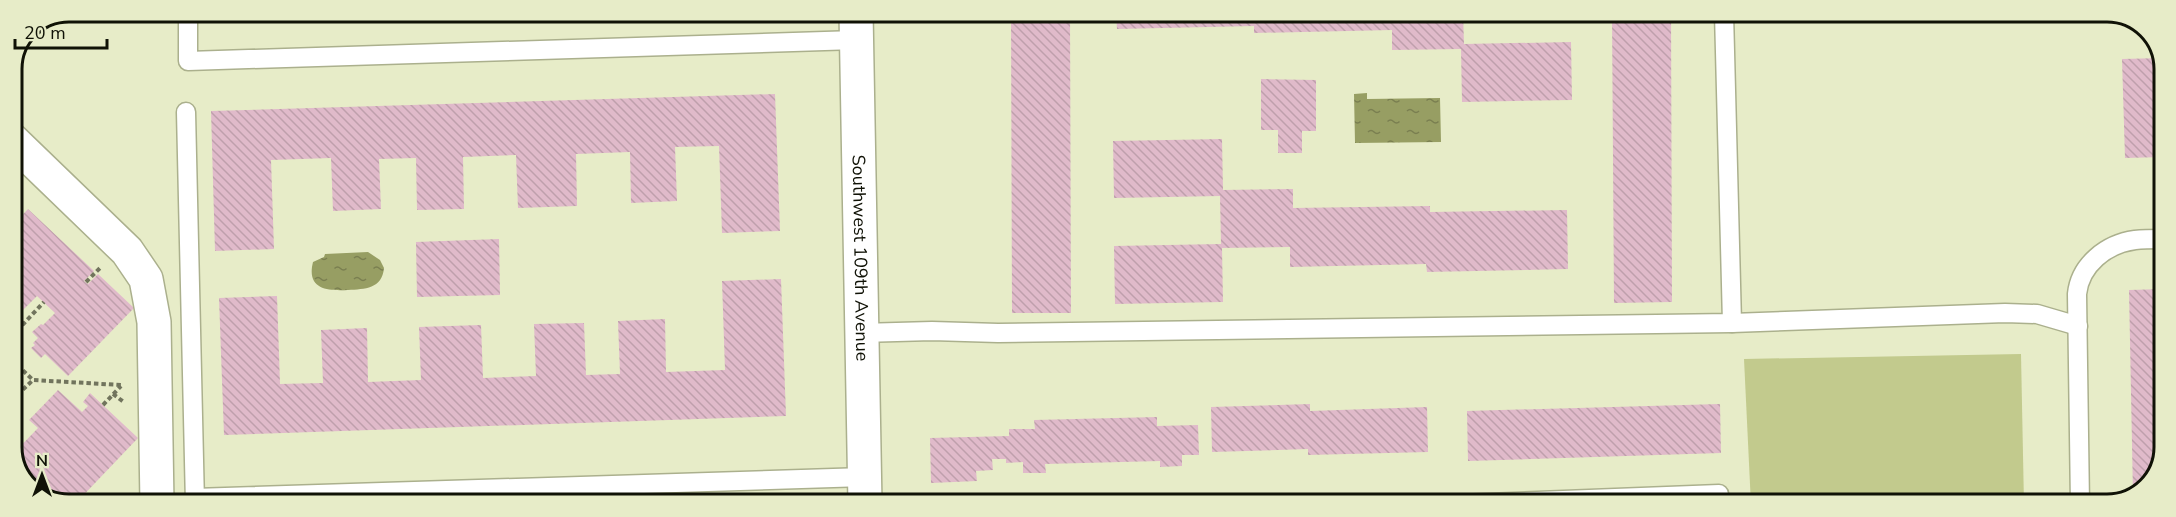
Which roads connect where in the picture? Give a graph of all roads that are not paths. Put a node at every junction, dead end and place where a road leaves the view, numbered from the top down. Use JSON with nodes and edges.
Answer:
{"nodes":[{"id":1,"x":188,"y":22,"type":"edge"},
{"id":2,"x":1724,"y":22,"type":"edge"},
{"id":3,"x":856,"y":26,"type":"edge"},
{"id":4,"x":186,"y":112,"type":"dead end"},
{"id":5,"x":22,"y":150,"type":"edge"},
{"id":6,"x":2153,"y":239,"type":"edge"},
{"id":7,"x":1731,"y":323,"type":"junction"},
{"id":8,"x":2078,"y":326,"type":"junction"},
{"id":9,"x":861,"y":333,"type":"junction"},
{"id":10,"x":865,"y":491,"type":"edge"},
{"id":11,"x":1719,"y":494,"type":"dead end"},
{"id":12,"x":157,"y":495,"type":"edge"},
{"id":13,"x":194,"y":495,"type":"edge"},
{"id":14,"x":597,"y":495,"type":"edge"},
{"id":15,"x":1701,"y":495,"type":"edge"},
{"id":16,"x":2080,"y":495,"type":"edge"}],
"edges":[{"from":1,"to":3,"type":"lane"},
{"from":2,"to":7,"type":"lane"},
{"from":3,"to":9,"type":"street","name":"Southwest 109th Avenue"},
{"from":4,"to":13,"type":"lane"},
{"from":5,"to":12,"type":"street"},
{"from":6,"to":8,"type":"lane"},
{"from":7,"to":8,"type":"lane"},
{"from":7,"to":9,"type":"lane"},
{"from":8,"to":16,"type":"lane"},
{"from":9,"to":10,"type":"street","name":"Southwest 109th Avenue"},
{"from":10,"to":14,"type":"lane"},
{"from":11,"to":15,"type":"lane"}]}
